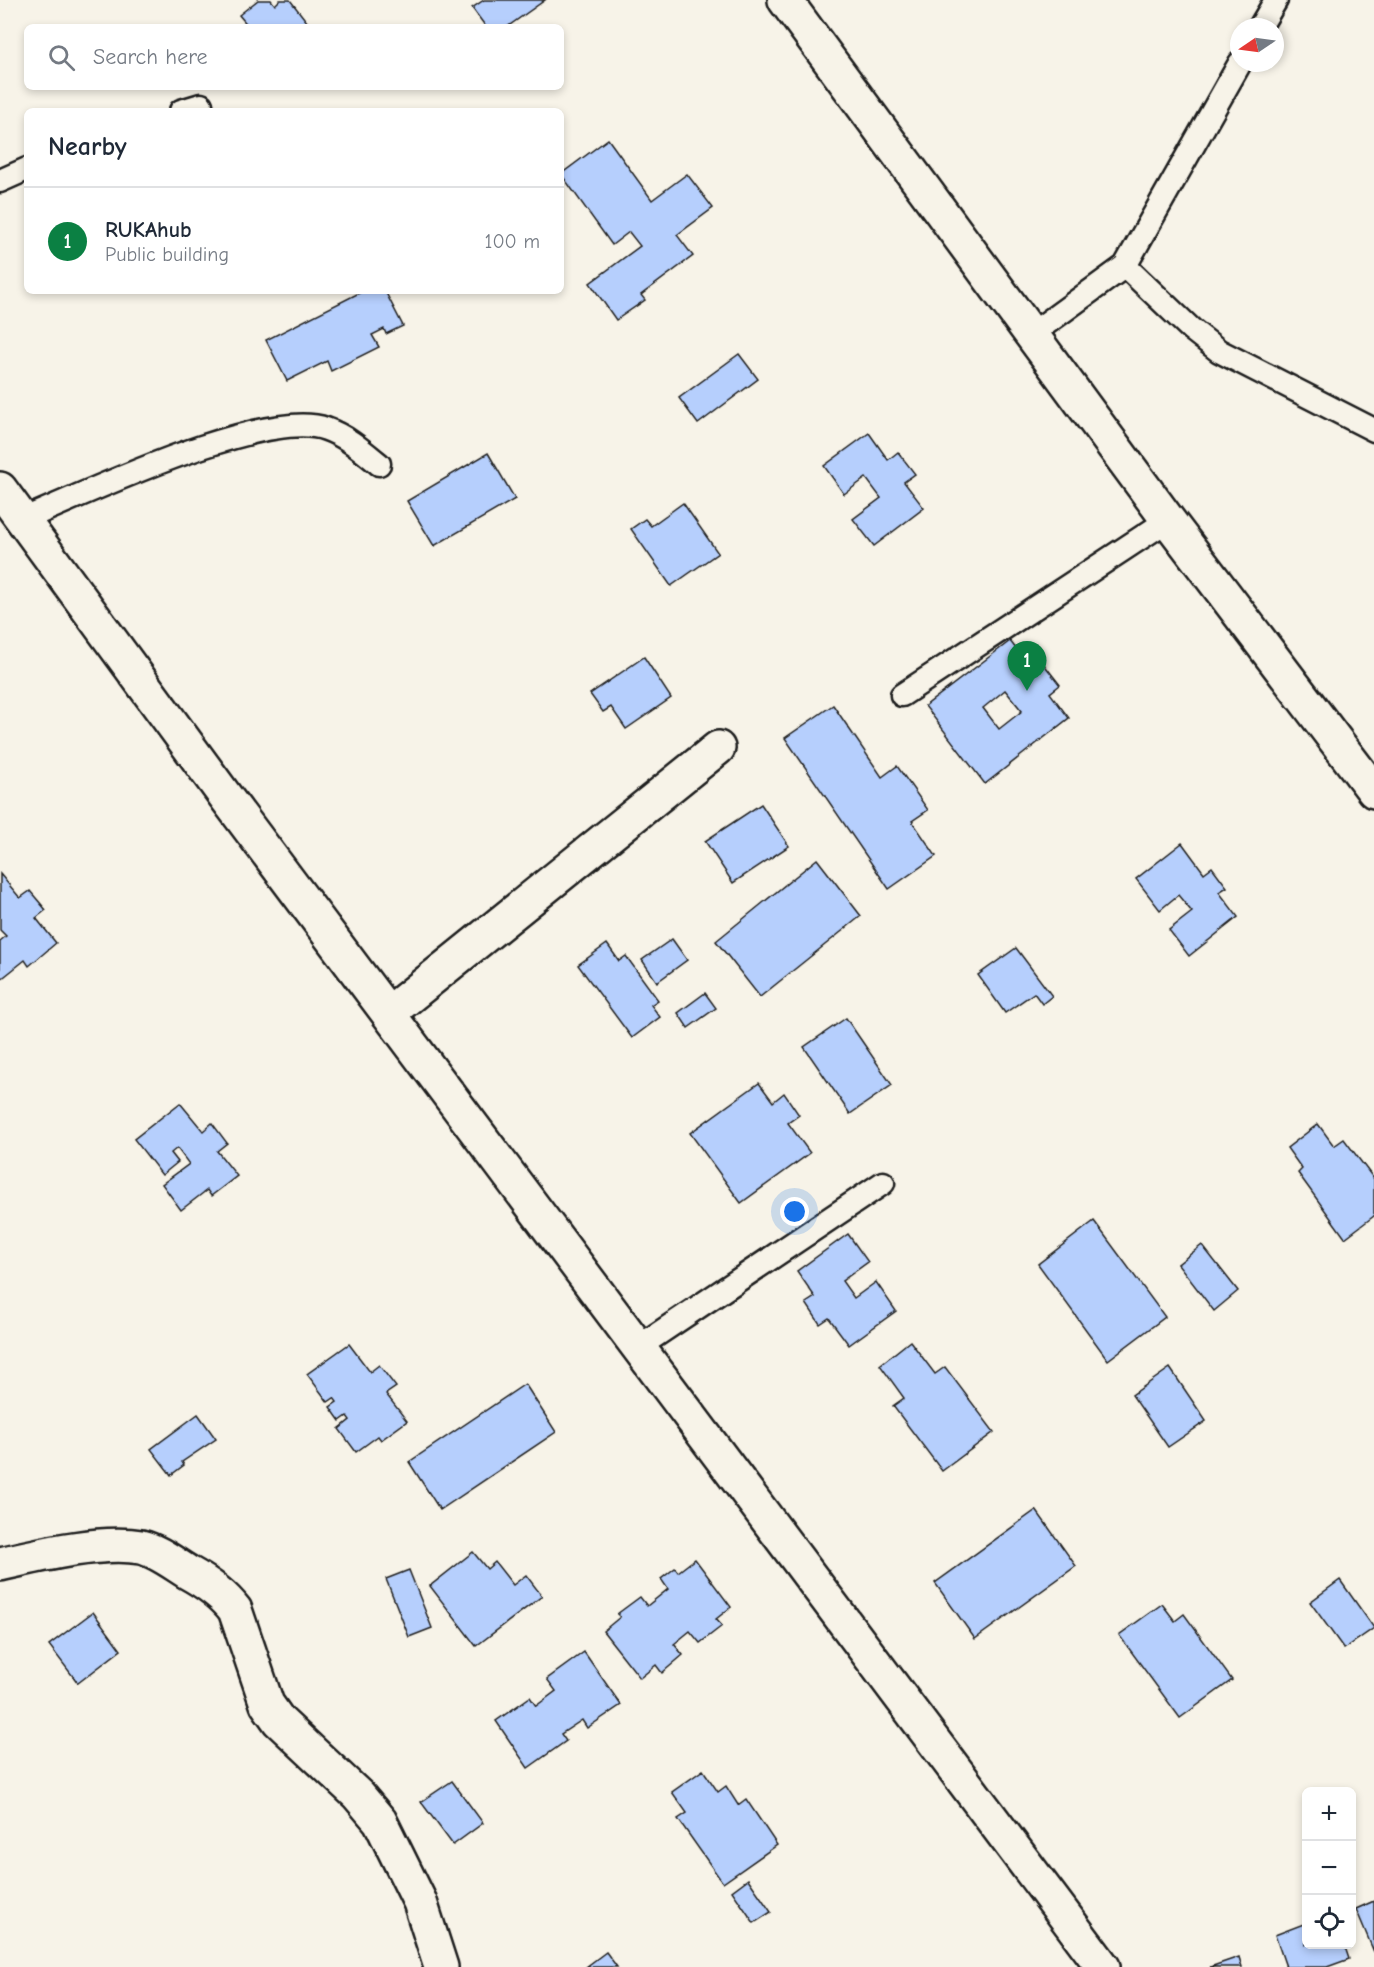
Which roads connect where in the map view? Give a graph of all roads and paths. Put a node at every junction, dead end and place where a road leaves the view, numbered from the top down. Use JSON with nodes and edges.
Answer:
{"nodes":[{"id":1,"x":785,"y":0,"type":"edge"},
{"id":2,"x":1276,"y":0,"type":"edge"},
{"id":3,"x":1265,"y":18,"type":"edge"},
{"id":4,"x":1235,"y":72,"type":"edge"},
{"id":5,"x":24,"y":170,"type":"edge"},
{"id":6,"x":0,"y":181,"type":"edge"},
{"id":7,"x":1125,"y":266,"type":"junction"},
{"id":8,"x":1033,"y":333,"type":"junction"},
{"id":9,"x":1374,"y":430,"type":"edge"},
{"id":10,"x":379,"y":464,"type":"dead end"},
{"id":11,"x":0,"y":489,"type":"edge"},
{"id":12,"x":22,"y":520,"type":"junction"},
{"id":13,"x":1168,"y":520,"type":"junction"},
{"id":14,"x":902,"y":695,"type":"dead end"},
{"id":15,"x":718,"y":748,"type":"dead end"},
{"id":16,"x":1374,"y":791,"type":"edge"},
{"id":17,"x":389,"y":1013,"type":"junction"},
{"id":18,"x":883,"y":1183,"type":"dead end"},
{"id":19,"x":637,"y":1348,"type":"junction"},
{"id":20,"x":0,"y":1564,"type":"edge"},
{"id":21,"x":441,"y":1967,"type":"edge"},
{"id":22,"x":1103,"y":1967,"type":"edge"}],
"edges":[{"from":1,"to":8,"type":"street"},
{"from":2,"to":3,"type":"lane"},
{"from":4,"to":7,"type":"lane"},
{"from":5,"to":6,"type":"lane"},
{"from":7,"to":8,"type":"lane"},
{"from":7,"to":9,"type":"lane"},
{"from":8,"to":13,"type":"street"},
{"from":10,"to":12,"type":"lane"},
{"from":11,"to":12,"type":"street"},
{"from":12,"to":17,"type":"street"},
{"from":13,"to":14,"type":"lane"},
{"from":13,"to":16,"type":"street"},
{"from":15,"to":17,"type":"street"},
{"from":17,"to":19,"type":"street"},
{"from":18,"to":19,"type":"lane"},
{"from":19,"to":22,"type":"street"},
{"from":20,"to":21,"type":"street"}]}
